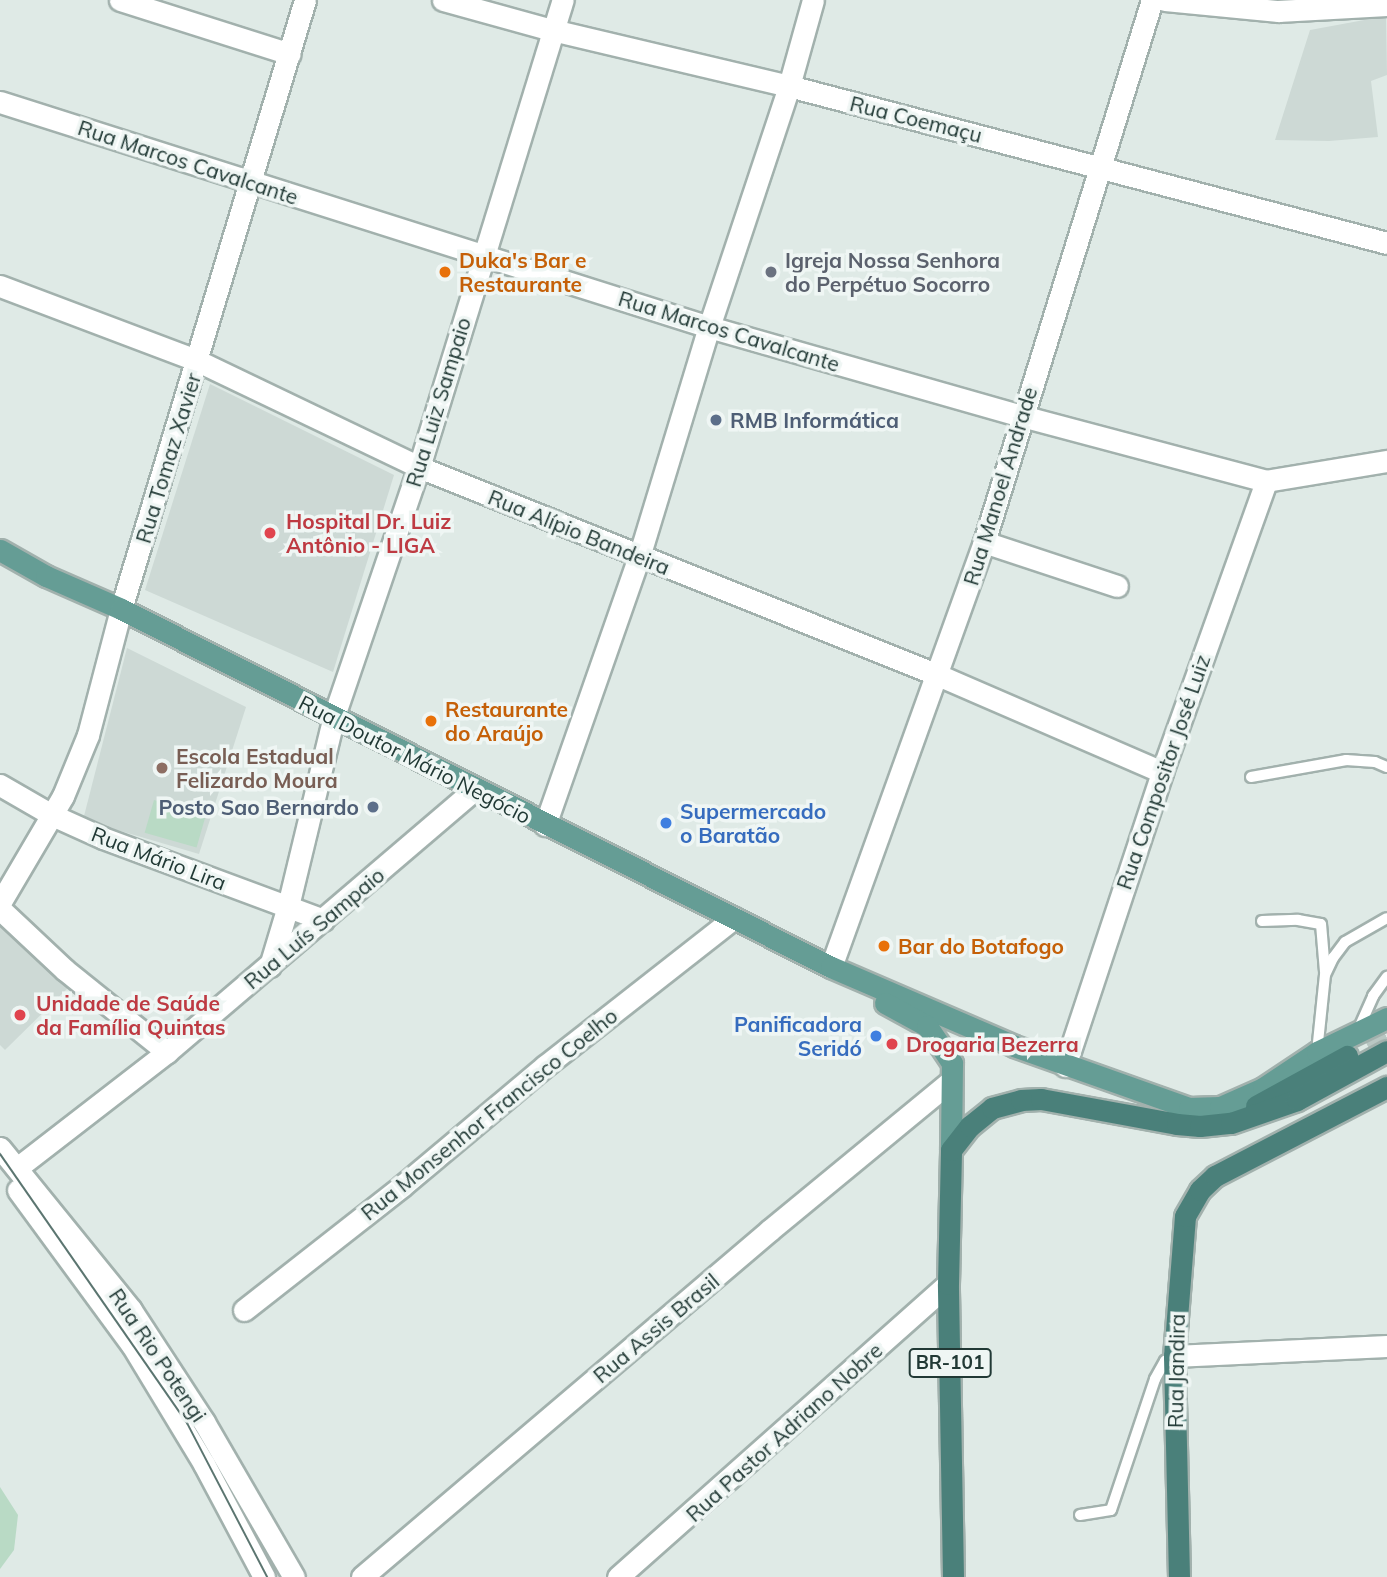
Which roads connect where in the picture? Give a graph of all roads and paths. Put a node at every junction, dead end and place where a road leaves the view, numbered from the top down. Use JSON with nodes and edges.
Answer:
{"nodes":[{"id":1,"x":120,"y":0,"type":"edge"},
{"id":2,"x":305,"y":0,"type":"edge"},
{"id":3,"x":443,"y":0,"type":"edge"},
{"id":4,"x":563,"y":0,"type":"edge"},
{"id":5,"x":813,"y":0,"type":"edge"},
{"id":6,"x":1152,"y":0,"type":"edge"},
{"id":7,"x":1165,"y":0,"type":"edge"},
{"id":8,"x":1387,"y":5,"type":"edge"},
{"id":9,"x":552,"y":30,"type":"junction"},
{"id":10,"x":290,"y":54,"type":"junction"},
{"id":11,"x":789,"y":86,"type":"junction"},
{"id":12,"x":0,"y":102,"type":"edge"},
{"id":13,"x":1100,"y":166,"type":"junction"},
{"id":14,"x":252,"y":182,"type":"junction"},
{"id":15,"x":1387,"y":243,"type":"edge"},
{"id":16,"x":483,"y":256,"type":"junction"},
{"id":17,"x":0,"y":286,"type":"edge"},
{"id":18,"x":709,"y":327,"type":"junction"},
{"id":19,"x":198,"y":361,"type":"junction"},
{"id":20,"x":1022,"y":416,"type":"junction"},
{"id":21,"x":1387,"y":461,"type":"edge"},
{"id":22,"x":419,"y":467,"type":"junction"},
{"id":23,"x":1266,"y":481,"type":"junction"},
{"id":24,"x":984,"y":542,"type":"junction"},
{"id":25,"x":0,"y":550,"type":"edge"},
{"id":26,"x":639,"y":557,"type":"junction"},
{"id":27,"x":1117,"y":586,"type":"dead end"},
{"id":28,"x":121,"y":609,"type":"junction"},
{"id":29,"x":939,"y":675,"type":"junction"},
{"id":30,"x":334,"y":716,"type":"junction"},
{"id":31,"x":1387,"y":767,"type":"edge"},
{"id":32,"x":1162,"y":772,"type":"junction"},
{"id":33,"x":1251,"y":777,"type":"dead end"},
{"id":34,"x":0,"y":785,"type":"edge"},
{"id":35,"x":475,"y":789,"type":"junction"},
{"id":36,"x":52,"y":815,"type":"junction"},
{"id":37,"x":545,"y":825,"type":"junction"},
{"id":38,"x":0,"y":903,"type":"edge"},
{"id":39,"x":288,"y":906,"type":"junction"},
{"id":40,"x":0,"y":909,"type":"edge"},
{"id":41,"x":734,"y":918,"type":"junction"},
{"id":42,"x":1387,"y":918,"type":"edge"},
{"id":43,"x":324,"y":920,"type":"junction"},
{"id":44,"x":1262,"y":920,"type":"dead end"},
{"id":45,"x":270,"y":966,"type":"junction"},
{"id":46,"x":831,"y":967,"type":"junction"},
{"id":47,"x":1325,"y":975,"type":"junction"},
{"id":48,"x":1387,"y":977,"type":"edge"},
{"id":49,"x":1387,"y":1018,"type":"edge"},
{"id":50,"x":1370,"y":1043,"type":"edge"},
{"id":51,"x":167,"y":1052,"type":"junction"},
{"id":52,"x":1317,"y":1052,"type":"junction"},
{"id":53,"x":1065,"y":1066,"type":"junction"},
{"id":54,"x":951,"y":1081,"type":"junction"},
{"id":55,"x":1382,"y":1092,"type":"edge"},
{"id":56,"x":0,"y":1148,"type":"edge"},
{"id":57,"x":951,"y":1150,"type":"junction"},
{"id":58,"x":9,"y":1166,"type":"edge"},
{"id":59,"x":948,"y":1284,"type":"junction"},
{"id":60,"x":244,"y":1310,"type":"dead end"},
{"id":61,"x":1387,"y":1346,"type":"edge"},
{"id":62,"x":1174,"y":1356,"type":"junction"},
{"id":63,"x":1080,"y":1515,"type":"dead end"},
{"id":64,"x":264,"y":1577,"type":"edge"},
{"id":65,"x":294,"y":1577,"type":"edge"},
{"id":66,"x":362,"y":1577,"type":"edge"},
{"id":67,"x":618,"y":1577,"type":"edge"},
{"id":68,"x":953,"y":1577,"type":"edge"},
{"id":69,"x":1179,"y":1577,"type":"edge"}],
"edges":[{"from":1,"to":10,"type":"street"},
{"from":2,"to":10,"type":"street","name":"Rua Tomaz Xavier"},
{"from":3,"to":9,"type":"street","name":"Rua Coemaçu"},
{"from":4,"to":9,"type":"street","name":"Rua Luiz Sampaio"},
{"from":5,"to":11,"type":"street"},
{"from":6,"to":13,"type":"street","name":"Rua Manoel Andrade"},
{"from":7,"to":8,"type":"street"},
{"from":9,"to":11,"type":"street","name":"Rua Coemaçu"},
{"from":9,"to":16,"type":"street","name":"Rua Luiz Sampaio"},
{"from":10,"to":14,"type":"street","name":"Rua Tomaz Xavier"},
{"from":11,"to":13,"type":"street","name":"Rua Coemaçu"},
{"from":11,"to":18,"type":"street"},
{"from":12,"to":14,"type":"street","name":"Rua Marcos Cavalcante"},
{"from":13,"to":15,"type":"street","name":"Rua Coemaçu"},
{"from":13,"to":20,"type":"street","name":"Rua Manoel Andrade"},
{"from":14,"to":16,"type":"street","name":"Rua Marcos Cavalcante"},
{"from":14,"to":19,"type":"street","name":"Rua Tomaz Xavier"},
{"from":16,"to":18,"type":"street","name":"Rua Marcos Cavalcante"},
{"from":16,"to":22,"type":"street","name":"Rua Luiz Sampaio"},
{"from":17,"to":19,"type":"street","name":"Rua Alípio Bandeira"},
{"from":18,"to":20,"type":"street","name":"Rua Marcos Cavalcante"},
{"from":18,"to":26,"type":"street"},
{"from":19,"to":22,"type":"street","name":"Rua Alípio Bandeira"},
{"from":19,"to":28,"type":"street","name":"Rua Tomaz Xavier"},
{"from":20,"to":23,"type":"street","name":"Rua Marcos Cavalcante"},
{"from":20,"to":24,"type":"street","name":"Rua Manoel Andrade"},
{"from":21,"to":23,"type":"street","name":"Rua Marcos Cavalcante"},
{"from":22,"to":26,"type":"street","name":"Rua Alípio Bandeira"},
{"from":22,"to":30,"type":"street","name":"Rua Luiz Sampaio"},
{"from":23,"to":32,"type":"street","name":"Rua Compositor José Luiz"},
{"from":24,"to":27,"type":"street"},
{"from":24,"to":29,"type":"street","name":"Rua Manoel Andrade"},
{"from":25,"to":28,"type":"main road","name":"Rua Doutor Mário Negócio"},
{"from":26,"to":29,"type":"street","name":"Rua Alípio Bandeira"},
{"from":26,"to":37,"type":"street"},
{"from":28,"to":30,"type":"main road","name":"Rua Doutor Mário Negócio"},
{"from":28,"to":36,"type":"street","name":"Rua Tomaz Xavier"},
{"from":29,"to":32,"type":"street","name":"Rua Alípio Bandeira"},
{"from":29,"to":46,"type":"street","name":"Rua Manoel Andrade"},
{"from":30,"to":35,"type":"main road","name":"Rua Doutor Mário Negócio"},
{"from":30,"to":39,"type":"street","name":"Rua Luiz Sampaio"},
{"from":31,"to":33,"type":"lane"},
{"from":32,"to":53,"type":"street","name":"Rua Compositor José Luiz"},
{"from":34,"to":36,"type":"street","name":"Rua Mário Lira"},
{"from":35,"to":37,"type":"main road","name":"Rua Doutor Mário Negócio"},
{"from":35,"to":43,"type":"street","name":"Rua Luís Sampaio"},
{"from":36,"to":38,"type":"street","name":"Rua Tomaz Xavier"},
{"from":36,"to":39,"type":"street","name":"Rua Mário Lira"},
{"from":37,"to":41,"type":"main road","name":"Rua Doutor Mário Negócio"},
{"from":39,"to":43,"type":"street","name":"Rua Mário Lira"},
{"from":39,"to":45,"type":"street","name":"Rua Luiz Sampaio"},
{"from":40,"to":51,"type":"street"},
{"from":41,"to":46,"type":"main road","name":"Rua Doutor Mário Negócio"},
{"from":41,"to":60,"type":"street","name":"Rua Monsenhor Francisco Coelho"},
{"from":42,"to":47,"type":"lane"},
{"from":43,"to":45,"type":"street","name":"Rua Luís Sampaio"},
{"from":44,"to":47,"type":"lane"},
{"from":45,"to":51,"type":"street","name":"Rua Luís Sampaio"},
{"from":46,"to":53,"type":"main road","name":"Rua Doutor Mário Negócio"},
{"from":46,"to":54,"type":"main road","name":"Rua Doutor Mário Negócio"},
{"from":47,"to":52,"type":"lane"},
{"from":48,"to":50,"type":"lane"},
{"from":49,"to":50,"type":"main road","name":"Rua Doutor Mário Negócio"},
{"from":50,"to":52,"type":"main road","name":"Rua Doutor Mário Negócio"},
{"from":50,"to":57,"type":"highway","name":"Rua Doutor Mário Negócio"},
{"from":51,"to":58,"type":"street","name":"Rua Luís Sampaio"},
{"from":52,"to":53,"type":"main road","name":"Rua Doutor Mário Negócio"},
{"from":54,"to":57,"type":"main road","name":"Rua Doutor Mário Negócio"},
{"from":54,"to":66,"type":"street","name":"Rua Assis Brasil"},
{"from":55,"to":62,"type":"highway","name":"Rua Jandira"},
{"from":56,"to":58,"type":"street","name":"Rua Rio Potengi"},
{"from":57,"to":59,"type":"highway","number":"BR-101"},
{"from":58,"to":64,"type":"street","name":"Rua Rio Potengi"},
{"from":58,"to":65,"type":"street","name":"Rua Rio Potengi"},
{"from":59,"to":67,"type":"street","name":"Rua Pastor Adriano Nobre"},
{"from":59,"to":68,"type":"highway","number":"BR-101"},
{"from":61,"to":62,"type":"street"},
{"from":62,"to":63,"type":"lane"},
{"from":62,"to":69,"type":"highway","name":"Rua Jandira"}]}
